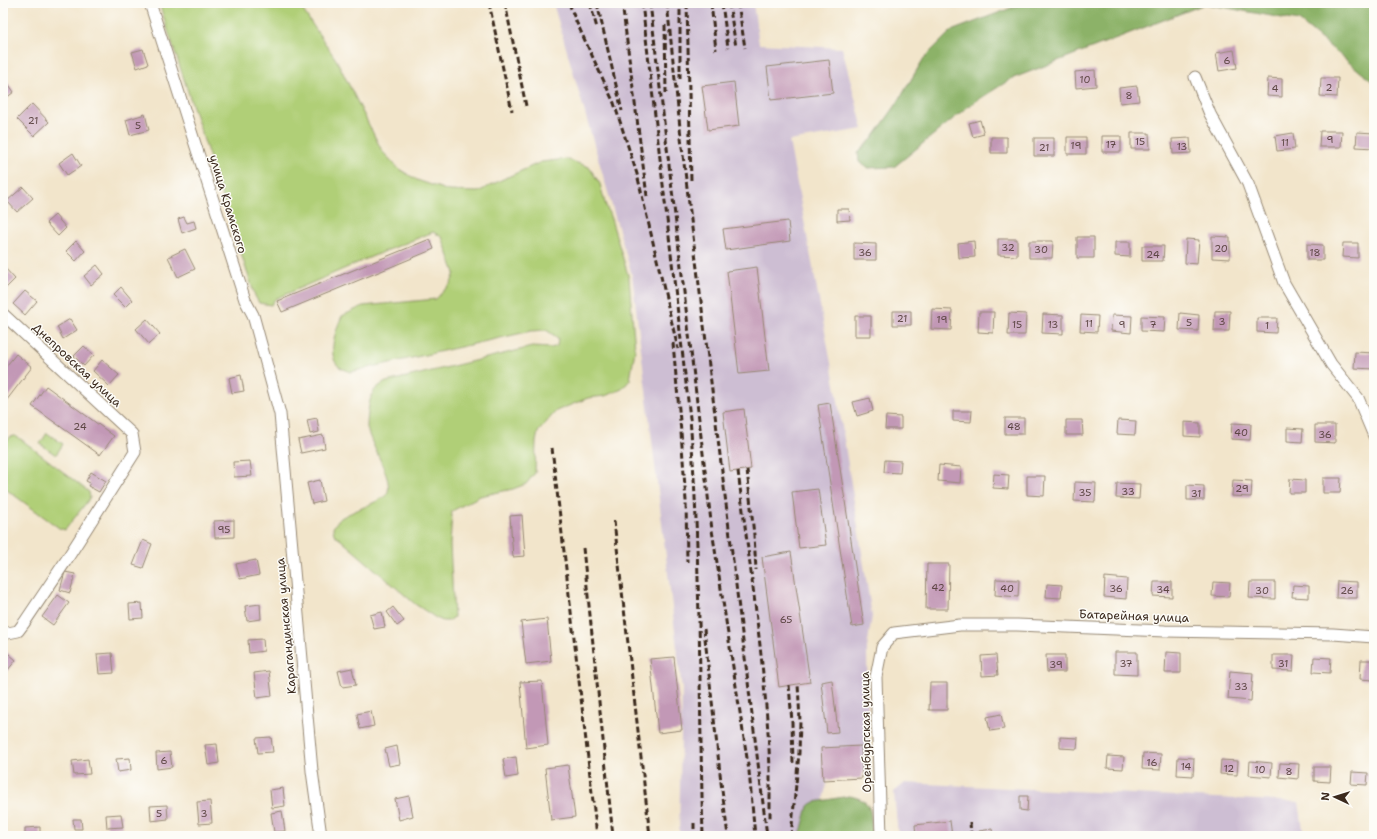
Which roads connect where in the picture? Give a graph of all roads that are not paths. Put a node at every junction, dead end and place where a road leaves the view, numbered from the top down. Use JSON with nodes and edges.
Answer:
{"nodes":[{"id":1,"x":150,"y":3,"type":"edge"},
{"id":2,"x":1196,"y":77,"type":"dead end"},
{"id":3,"x":3,"y":314,"type":"edge"},
{"id":4,"x":280,"y":414,"type":"joint"},
{"id":5,"x":1374,"y":436,"type":"edge"},
{"id":6,"x":894,"y":633,"type":"joint"},
{"id":7,"x":3,"y":634,"type":"edge"},
{"id":8,"x":1374,"y":637,"type":"edge"},
{"id":9,"x":321,"y":836,"type":"edge"},
{"id":10,"x":881,"y":836,"type":"edge"}],
"edges":[{"from":1,"to":4,"type":"street","name":"улица Крамского"},
{"from":2,"to":5,"type":"street"},
{"from":3,"to":7,"type":"street","name":"Днепровская улица"},
{"from":4,"to":9,"type":"street","name":"Карагандинская улица"},
{"from":6,"to":8,"type":"street","name":"Батарейная улица"},
{"from":6,"to":10,"type":"street","name":"Оренбургская улица"}]}
